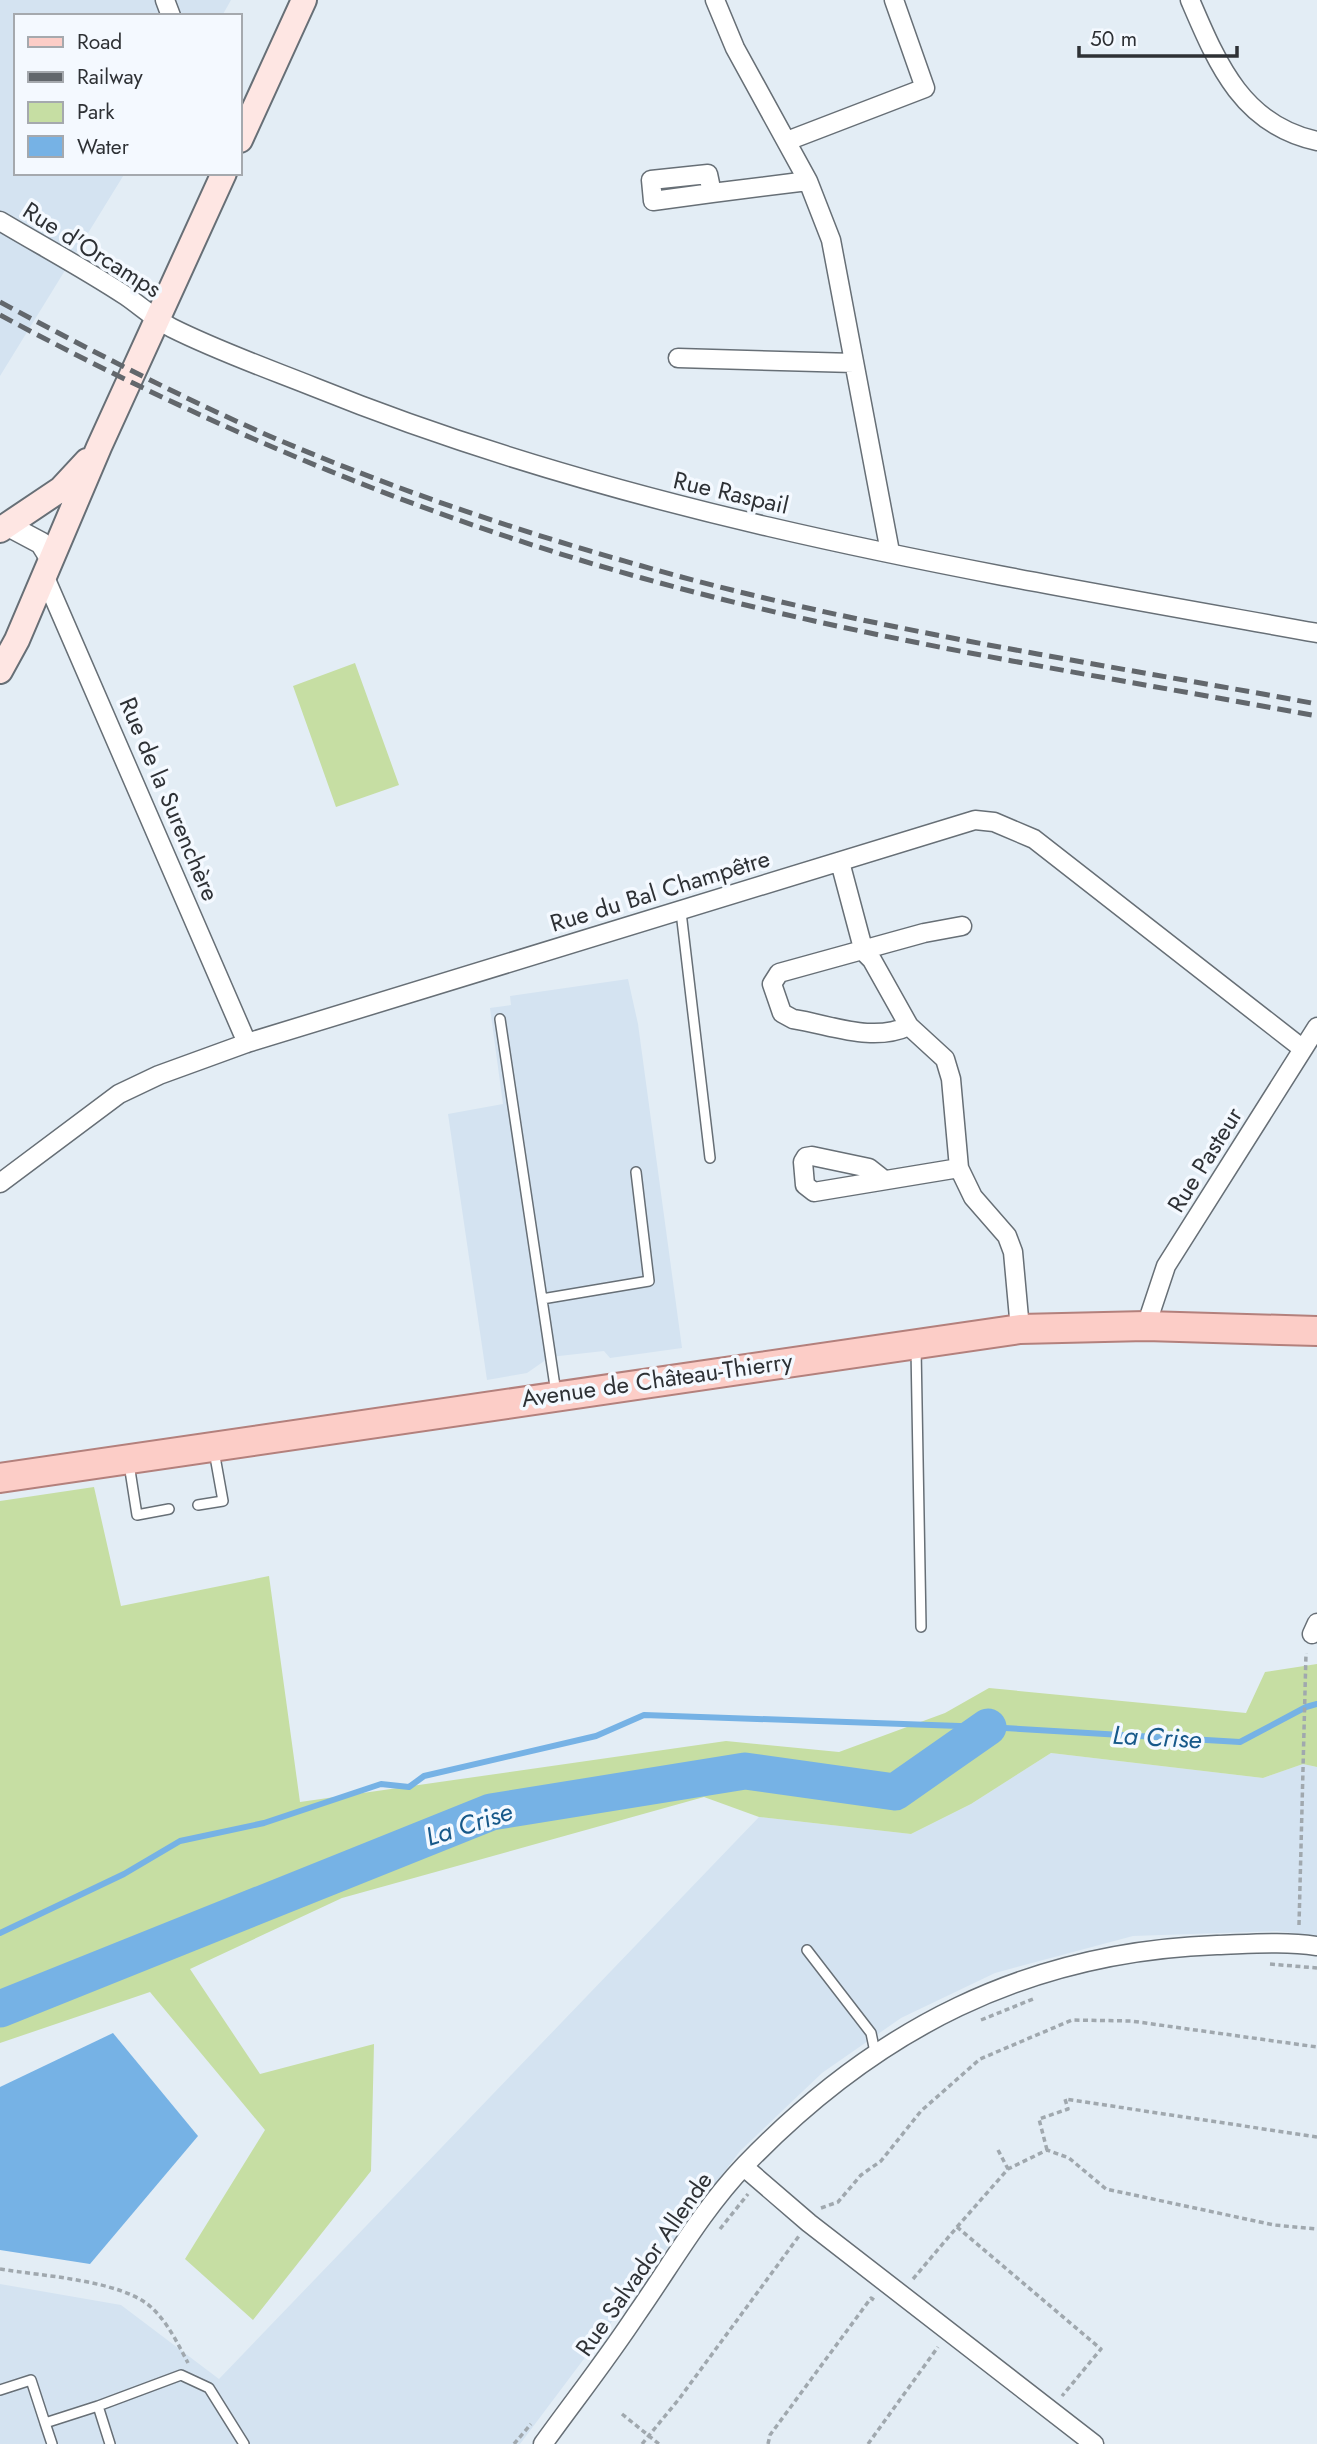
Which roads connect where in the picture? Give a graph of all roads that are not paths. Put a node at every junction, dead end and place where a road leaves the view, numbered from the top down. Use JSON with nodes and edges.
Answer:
{"nodes":[{"id":1,"x":304,"y":0,"type":"edge"},
{"id":2,"x":715,"y":0,"type":"edge"},
{"id":3,"x":1189,"y":0,"type":"edge"},
{"id":4,"x":899,"y":1,"type":"edge"},
{"id":5,"x":242,"y":136,"type":"edge"},
{"id":6,"x":788,"y":141,"type":"junction"},
{"id":7,"x":1317,"y":141,"type":"edge"},
{"id":8,"x":223,"y":175,"type":"edge"},
{"id":9,"x":808,"y":181,"type":"junction"},
{"id":10,"x":712,"y":193,"type":"dead end"},
{"id":11,"x":0,"y":221,"type":"edge"},
{"id":12,"x":157,"y":320,"type":"junction"},
{"id":13,"x":678,"y":358,"type":"dead end"},
{"id":14,"x":854,"y":363,"type":"junction"},
{"id":15,"x":99,"y":447,"type":"junction"},
{"id":16,"x":4,"y":528,"type":"edge"},
{"id":17,"x":890,"y":552,"type":"junction"},
{"id":18,"x":48,"y":567,"type":"junction"},
{"id":19,"x":1317,"y":633,"type":"edge"},
{"id":20,"x":8,"y":641,"type":"edge"},
{"id":21,"x":0,"y":671,"type":"edge"},
{"id":22,"x":840,"y":862,"type":"junction"},
{"id":23,"x":681,"y":912,"type":"junction"},
{"id":24,"x":962,"y":926,"type":"dead end"},
{"id":25,"x":864,"y":952,"type":"junction"},
{"id":26,"x":500,"y":1019,"type":"dead end"},
{"id":27,"x":909,"y":1026,"type":"junction"},
{"id":28,"x":1317,"y":1027,"type":"edge"},
{"id":29,"x":247,"y":1043,"type":"junction"},
{"id":30,"x":1303,"y":1049,"type":"junction"},
{"id":31,"x":710,"y":1158,"type":"dead end"},
{"id":32,"x":959,"y":1168,"type":"junction"},
{"id":33,"x":636,"y":1172,"type":"dead end"},
{"id":34,"x":883,"y":1180,"type":"dead end"},
{"id":35,"x":0,"y":1183,"type":"edge"},
{"id":36,"x":542,"y":1299,"type":"junction"},
{"id":37,"x":1146,"y":1326,"type":"junction"},
{"id":38,"x":1020,"y":1329,"type":"junction"},
{"id":39,"x":1317,"y":1331,"type":"edge"},
{"id":40,"x":916,"y":1342,"type":"junction"},
{"id":41,"x":556,"y":1395,"type":"junction"},
{"id":42,"x":214,"y":1446,"type":"junction"},
{"id":43,"x":128,"y":1459,"type":"junction"},
{"id":44,"x":0,"y":1478,"type":"edge"},
{"id":45,"x":198,"y":1505,"type":"dead end"},
{"id":46,"x":169,"y":1509,"type":"dead end"},
{"id":47,"x":922,"y":1627,"type":"dead end"},
{"id":48,"x":1317,"y":1946,"type":"edge"},
{"id":49,"x":807,"y":1950,"type":"dead end"},
{"id":50,"x":876,"y":2052,"type":"junction"},
{"id":51,"x":751,"y":2173,"type":"junction"},
{"id":52,"x":0,"y":2390,"type":"edge"},
{"id":53,"x":98,"y":2406,"type":"junction"},
{"id":54,"x":46,"y":2423,"type":"junction"},
{"id":55,"x":546,"y":2439,"type":"edge"},
{"id":56,"x":52,"y":2444,"type":"edge"},
{"id":57,"x":110,"y":2444,"type":"edge"},
{"id":58,"x":244,"y":2444,"type":"edge"},
{"id":59,"x":1094,"y":2444,"type":"edge"}],
"edges":[{"from":1,"to":5,"type":"main road"},
{"from":2,"to":6,"type":"street"},
{"from":3,"to":7,"type":"street"},
{"from":4,"to":6,"type":"street"},
{"from":6,"to":9,"type":"street"},
{"from":8,"to":12,"type":"main road"},
{"from":9,"to":10,"type":"street"},
{"from":9,"to":14,"type":"street"},
{"from":11,"to":12,"type":"street","name":"Rue d'Orcamps"},
{"from":12,"to":15,"type":"main road"},
{"from":12,"to":17,"type":"street","name":"Rue Raspail"},
{"from":13,"to":14,"type":"street"},
{"from":14,"to":17,"type":"street"},
{"from":15,"to":16,"type":"main road"},
{"from":15,"to":18,"type":"main road"},
{"from":16,"to":18,"type":"street"},
{"from":17,"to":19,"type":"street","name":"Rue Raspail"},
{"from":18,"to":20,"type":"main road"},
{"from":18,"to":29,"type":"street","name":"Rue de la Surenchère"},
{"from":20,"to":21,"type":"main road"},
{"from":22,"to":23,"type":"street","name":"Rue du Bal Champêtre"},
{"from":22,"to":25,"type":"street"},
{"from":22,"to":30,"type":"street","name":"Rue du Bal Champêtre"},
{"from":23,"to":29,"type":"street","name":"Rue du Bal Champêtre"},
{"from":23,"to":31,"type":"lane"},
{"from":24,"to":25,"type":"street"},
{"from":25,"to":27,"type":"street"},
{"from":25,"to":27,"type":"street"},
{"from":26,"to":36,"type":"lane"},
{"from":27,"to":32,"type":"street"},
{"from":28,"to":30,"type":"street","name":"Rue Pasteur"},
{"from":29,"to":35,"type":"street","name":"Rue du Bal Champêtre"},
{"from":30,"to":37,"type":"street","name":"Rue Pasteur"},
{"from":32,"to":34,"type":"street"},
{"from":32,"to":38,"type":"street"},
{"from":33,"to":36,"type":"lane"},
{"from":36,"to":41,"type":"lane"},
{"from":37,"to":38,"type":"main road","name":"Avenue de Château-Thierry"},
{"from":37,"to":39,"type":"main road","name":"Avenue de Château-Thierry"},
{"from":38,"to":40,"type":"main road","name":"Avenue de Château-Thierry"},
{"from":40,"to":41,"type":"main road","name":"Avenue de Château-Thierry"},
{"from":40,"to":47,"type":"lane"},
{"from":41,"to":42,"type":"main road","name":"Avenue de Château-Thierry"},
{"from":42,"to":43,"type":"main road","name":"Avenue de Château-Thierry"},
{"from":42,"to":45,"type":"lane"},
{"from":43,"to":44,"type":"main road","name":"Avenue de Château-Thierry"},
{"from":43,"to":46,"type":"lane"},
{"from":48,"to":50,"type":"street","name":"Rue Salvador Allende"},
{"from":49,"to":50,"type":"lane"},
{"from":50,"to":51,"type":"street","name":"Rue Salvador Allende"},
{"from":51,"to":55,"type":"street","name":"Rue Salvador Allende"},
{"from":51,"to":59,"type":"street"},
{"from":52,"to":54,"type":"lane"},
{"from":53,"to":54,"type":"lane"},
{"from":53,"to":57,"type":"lane"},
{"from":53,"to":58,"type":"lane"},
{"from":54,"to":56,"type":"lane"}]}
